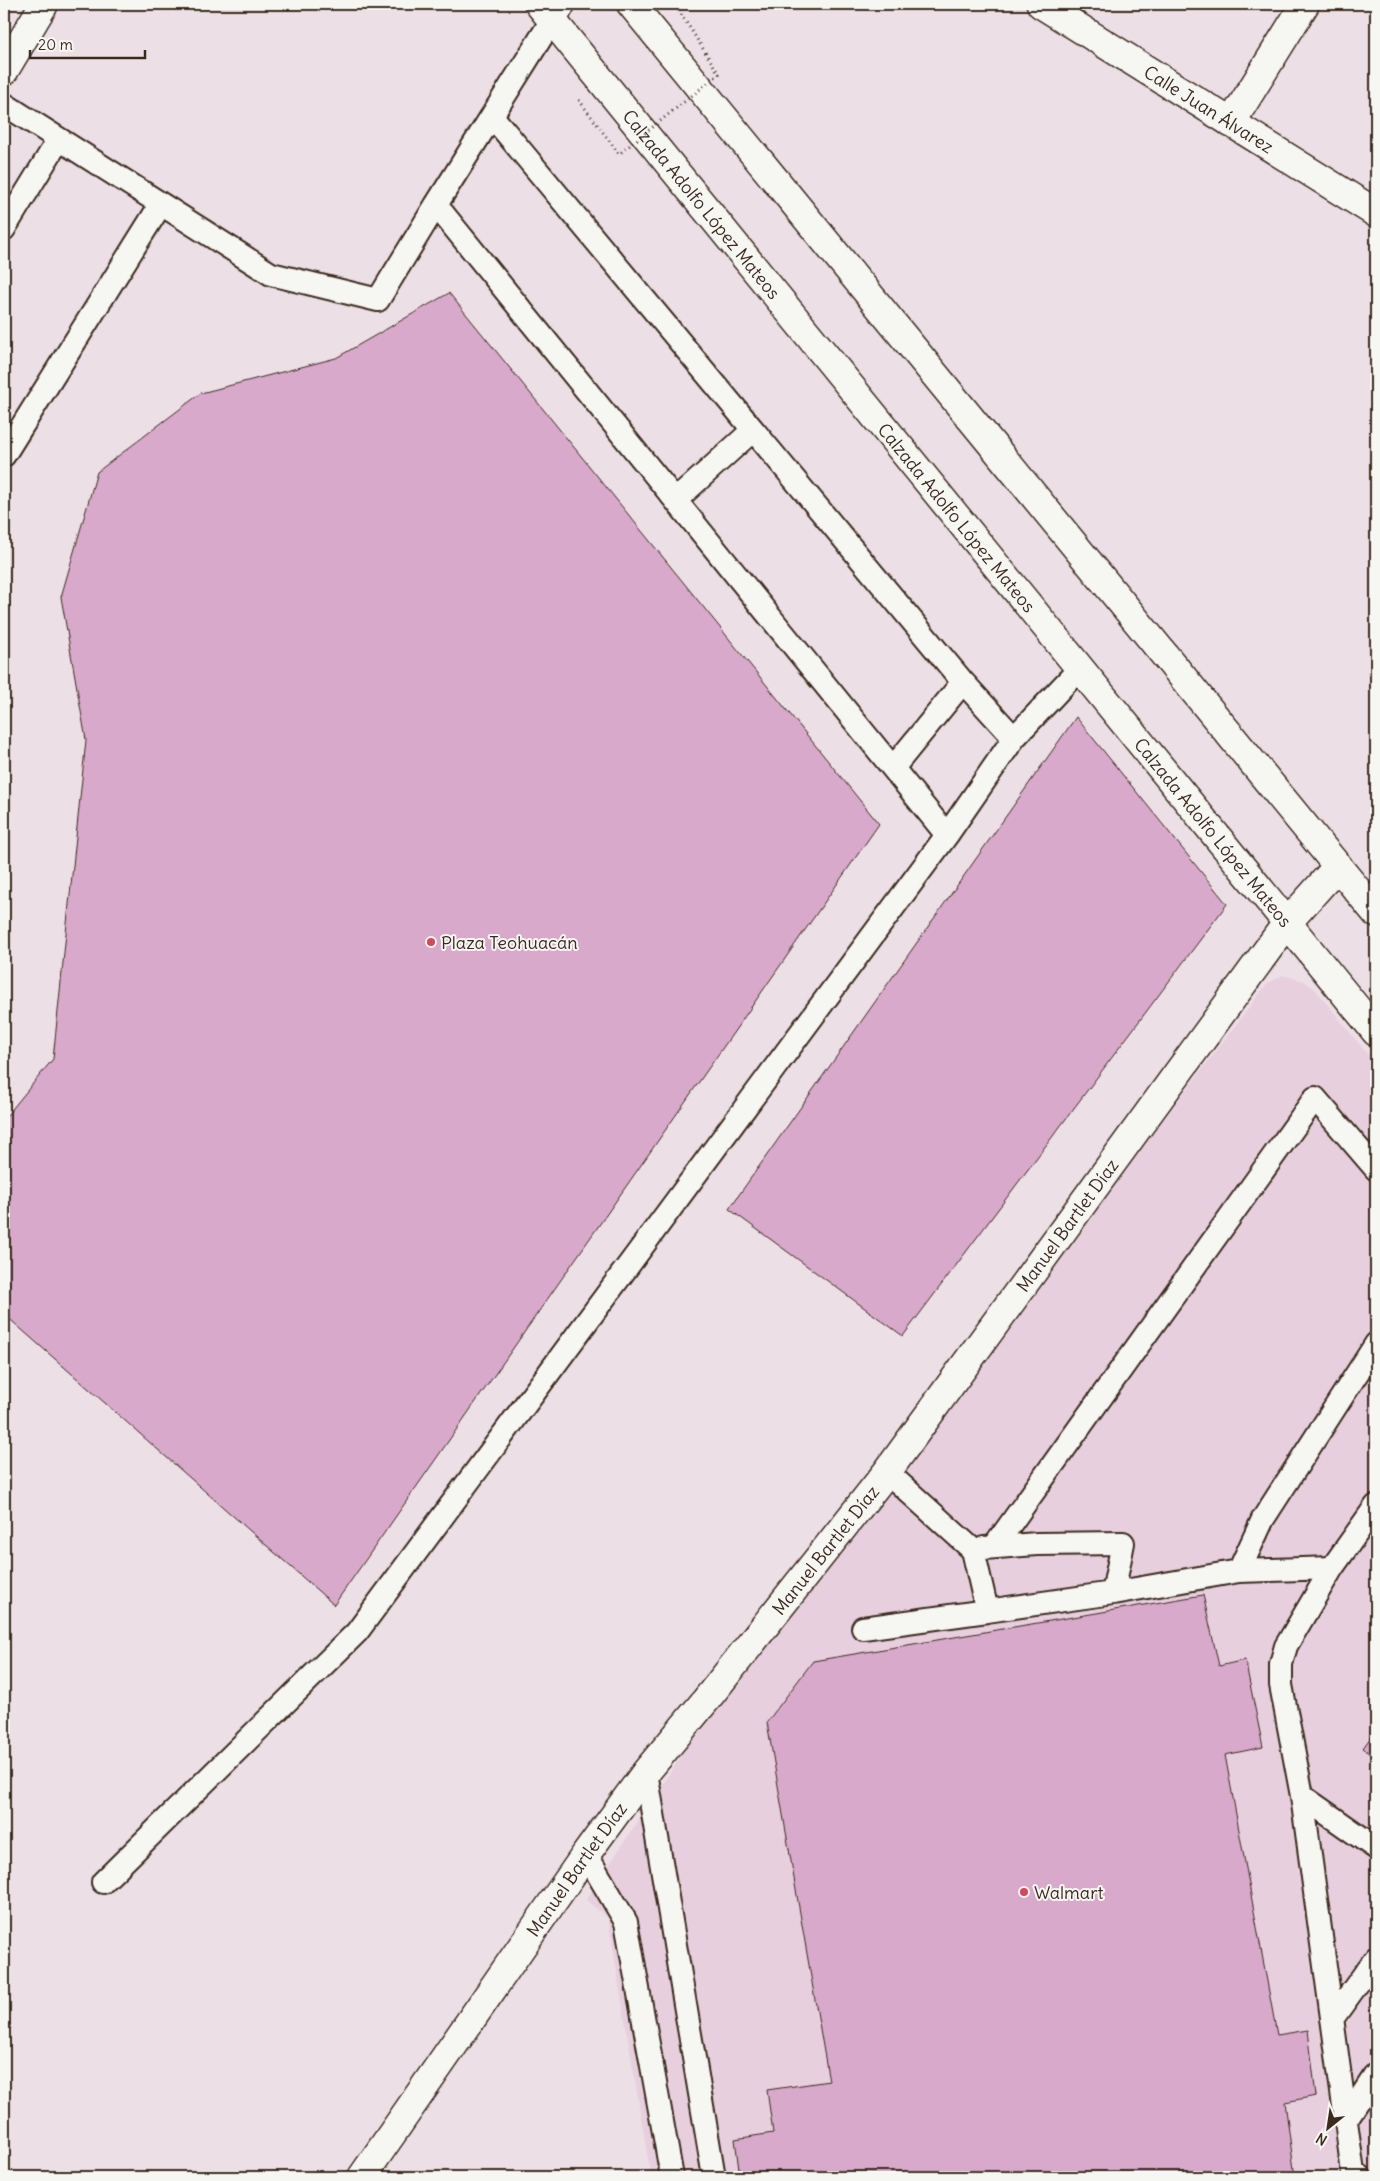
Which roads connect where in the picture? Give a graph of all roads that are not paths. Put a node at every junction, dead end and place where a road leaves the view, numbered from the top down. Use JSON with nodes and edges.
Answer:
{"nodes":[{"id":1,"x":44,"y":4,"type":"edge"},
{"id":2,"x":631,"y":4,"type":"edge"},
{"id":3,"x":1041,"y":4,"type":"edge"},
{"id":4,"x":1304,"y":4,"type":"edge"},
{"id":5,"x":551,"y":9,"type":"edge"},
{"id":6,"x":4,"y":71,"type":"edge"},
{"id":7,"x":4,"y":104,"type":"edge"},
{"id":8,"x":492,"y":116,"type":"junction"},
{"id":9,"x":1231,"y":123,"type":"junction"},
{"id":10,"x":59,"y":139,"type":"junction"},
{"id":11,"x":161,"y":204,"type":"junction"},
{"id":12,"x":436,"y":205,"type":"junction"},
{"id":13,"x":1376,"y":213,"type":"edge"},
{"id":14,"x":4,"y":229,"type":"edge"},
{"id":15,"x":753,"y":430,"type":"junction"},
{"id":16,"x":4,"y":455,"type":"edge"},
{"id":17,"x":676,"y":500,"type":"junction"},
{"id":18,"x":1080,"y":668,"type":"junction"},
{"id":19,"x":964,"y":682,"type":"junction"},
{"id":20,"x":1014,"y":738,"type":"junction"},
{"id":21,"x":893,"y":768,"type":"junction"},
{"id":22,"x":947,"y":835,"type":"junction"},
{"id":23,"x":1338,"y":866,"type":"junction"},
{"id":24,"x":1376,"y":913,"type":"edge"},
{"id":25,"x":1287,"y":923,"type":"junction"},
{"id":26,"x":1376,"y":1032,"type":"edge"},
{"id":27,"x":1376,"y":1169,"type":"edge"},
{"id":28,"x":1376,"y":1344,"type":"edge"},
{"id":29,"x":887,"y":1472,"type":"junction"},
{"id":30,"x":1376,"y":1506,"type":"edge"},
{"id":31,"x":984,"y":1548,"type":"junction"},
{"id":32,"x":1332,"y":1568,"type":"junction"},
{"id":33,"x":1239,"y":1571,"type":"junction"},
{"id":34,"x":1113,"y":1593,"type":"junction"},
{"id":35,"x":987,"y":1610,"type":"junction"},
{"id":36,"x":863,"y":1628,"type":"dead end"},
{"id":37,"x":646,"y":1772,"type":"junction"},
{"id":38,"x":1302,"y":1796,"type":"junction"},
{"id":39,"x":1376,"y":1848,"type":"edge"},
{"id":40,"x":586,"y":1854,"type":"junction"},
{"id":41,"x":103,"y":1882,"type":"dead end"},
{"id":42,"x":1376,"y":1958,"type":"edge"},
{"id":43,"x":1332,"y":2019,"type":"junction"},
{"id":44,"x":1376,"y":2074,"type":"edge"},
{"id":45,"x":1345,"y":2121,"type":"junction"},
{"id":46,"x":1355,"y":2176,"type":"edge"},
{"id":47,"x":362,"y":2177,"type":"edge"},
{"id":48,"x":672,"y":2177,"type":"edge"},
{"id":49,"x":714,"y":2177,"type":"edge"}],
"edges":[{"from":1,"to":6,"type":"main road"},
{"from":2,"to":23,"type":"main road"},
{"from":3,"to":9,"type":"main road","name":"Calle Juan Álvarez"},
{"from":4,"to":9,"type":"main road"},
{"from":5,"to":8,"type":"lane"},
{"from":5,"to":18,"type":"main road","name":"Calzada Adolfo López Mateos"},
{"from":7,"to":10,"type":"lane"},
{"from":8,"to":12,"type":"lane"},
{"from":8,"to":15,"type":"lane"},
{"from":9,"to":13,"type":"main road","name":"Calle Juan Álvarez"},
{"from":10,"to":11,"type":"lane"},
{"from":10,"to":14,"type":"lane"},
{"from":11,"to":12,"type":"lane"},
{"from":11,"to":16,"type":"lane"},
{"from":12,"to":17,"type":"lane"},
{"from":15,"to":17,"type":"lane"},
{"from":15,"to":19,"type":"lane"},
{"from":17,"to":21,"type":"lane"},
{"from":18,"to":20,"type":"lane"},
{"from":18,"to":25,"type":"main road","name":"Calzada Adolfo López Mateos"},
{"from":19,"to":20,"type":"lane"},
{"from":19,"to":21,"type":"lane"},
{"from":20,"to":22,"type":"lane"},
{"from":21,"to":22,"type":"lane"},
{"from":22,"to":41,"type":"lane"},
{"from":23,"to":24,"type":"main road"},
{"from":23,"to":25,"type":"main road","name":"Manuel Bartlet Díaz"},
{"from":25,"to":26,"type":"main road","name":"Calzada Adolfo López Mateos"},
{"from":25,"to":29,"type":"main road","name":"Manuel Bartlet Díaz"},
{"from":27,"to":31,"type":"lane"},
{"from":28,"to":33,"type":"lane"},
{"from":29,"to":31,"type":"lane"},
{"from":29,"to":37,"type":"main road","name":"Manuel Bartlet Díaz"},
{"from":30,"to":32,"type":"lane"},
{"from":31,"to":34,"type":"lane"},
{"from":31,"to":35,"type":"lane"},
{"from":32,"to":33,"type":"lane"},
{"from":32,"to":38,"type":"lane"},
{"from":33,"to":34,"type":"lane"},
{"from":34,"to":35,"type":"lane"},
{"from":35,"to":36,"type":"lane"},
{"from":37,"to":40,"type":"main road","name":"Manuel Bartlet Díaz"},
{"from":37,"to":49,"type":"lane"},
{"from":38,"to":39,"type":"lane"},
{"from":38,"to":43,"type":"lane"},
{"from":40,"to":47,"type":"main road","name":"Manuel Bartlet Díaz"},
{"from":40,"to":48,"type":"lane"},
{"from":42,"to":43,"type":"lane"},
{"from":43,"to":45,"type":"lane"},
{"from":44,"to":45,"type":"lane"},
{"from":45,"to":46,"type":"lane"}]}
